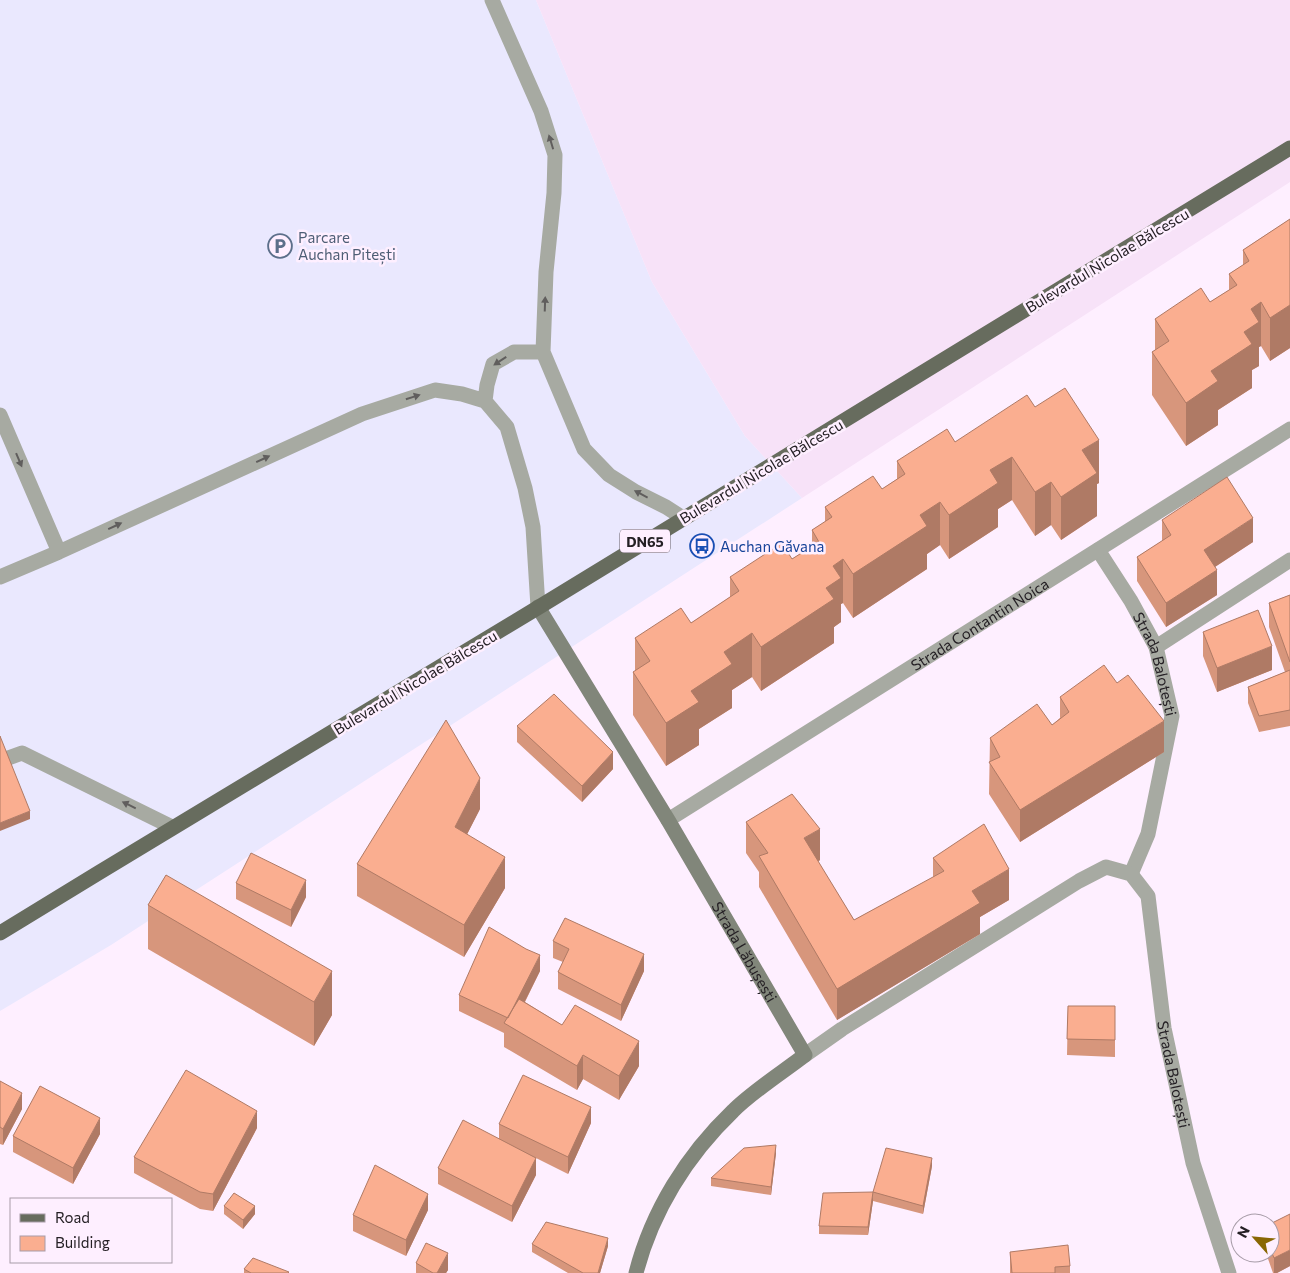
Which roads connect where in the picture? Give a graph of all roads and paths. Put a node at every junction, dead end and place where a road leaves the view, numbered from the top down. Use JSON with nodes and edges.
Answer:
{"nodes":[{"id":1,"x":492,"y":0,"type":"edge"},
{"id":2,"x":1290,"y":148,"type":"edge"},
{"id":3,"x":543,"y":352,"type":"junction"},
{"id":4,"x":484,"y":401,"type":"junction"},
{"id":5,"x":0,"y":415,"type":"edge"},
{"id":6,"x":1290,"y":429,"type":"edge"},
{"id":7,"x":683,"y":518,"type":"junction"},
{"id":8,"x":1098,"y":550,"type":"junction"},
{"id":9,"x":59,"y":552,"type":"junction"},
{"id":10,"x":1290,"y":560,"type":"edge"},
{"id":11,"x":0,"y":577,"type":"edge"},
{"id":12,"x":538,"y":608,"type":"junction"},
{"id":13,"x":1156,"y":647,"type":"junction"},
{"id":14,"x":0,"y":761,"type":"edge"},
{"id":15,"x":668,"y":820,"type":"junction"},
{"id":16,"x":172,"y":827,"type":"junction"},
{"id":17,"x":1131,"y":874,"type":"junction"},
{"id":18,"x":0,"y":933,"type":"edge"},
{"id":19,"x":805,"y":1055,"type":"junction"},
{"id":20,"x":636,"y":1273,"type":"edge"},
{"id":21,"x":1229,"y":1273,"type":"edge"}],
"edges":[{"from":3,"to":1,"type":"street","one_way":true},
{"from":2,"to":7,"type":"main road","name":"Bulevardul Nicolae Bălcescu","number":"DN65"},
{"from":3,"to":4,"type":"street","one_way":true},
{"from":7,"to":3,"type":"street","one_way":true},
{"from":9,"to":4,"type":"street","one_way":true},
{"from":4,"to":12,"type":"street"},
{"from":5,"to":9,"type":"street","one_way":true},
{"from":6,"to":8,"type":"street","name":"Strada Contantin Noica"},
{"from":7,"to":12,"type":"main road","name":"Bulevardul Nicolae Bălcescu","number":"DN65"},
{"from":8,"to":13,"type":"street","name":"Strada Balotești"},
{"from":8,"to":15,"type":"street","name":"Strada Contantin Noica"},
{"from":9,"to":11,"type":"street"},
{"from":10,"to":13,"type":"street"},
{"from":12,"to":15,"type":"street","name":"Strada Lăbușești"},
{"from":12,"to":16,"type":"main road","name":"Bulevardul Nicolae Bălcescu","number":"DN65"},
{"from":13,"to":17,"type":"street","name":"Strada Balotești"},
{"from":16,"to":14,"type":"street","one_way":true},
{"from":15,"to":19,"type":"street","name":"Strada Lăbușești"},
{"from":16,"to":18,"type":"main road","name":"Bulevardul Nicolae Bălcescu","number":"DN65"},
{"from":17,"to":19,"type":"street"},
{"from":17,"to":21,"type":"street","name":"Strada Balotești"},
{"from":19,"to":20,"type":"street"}]}
